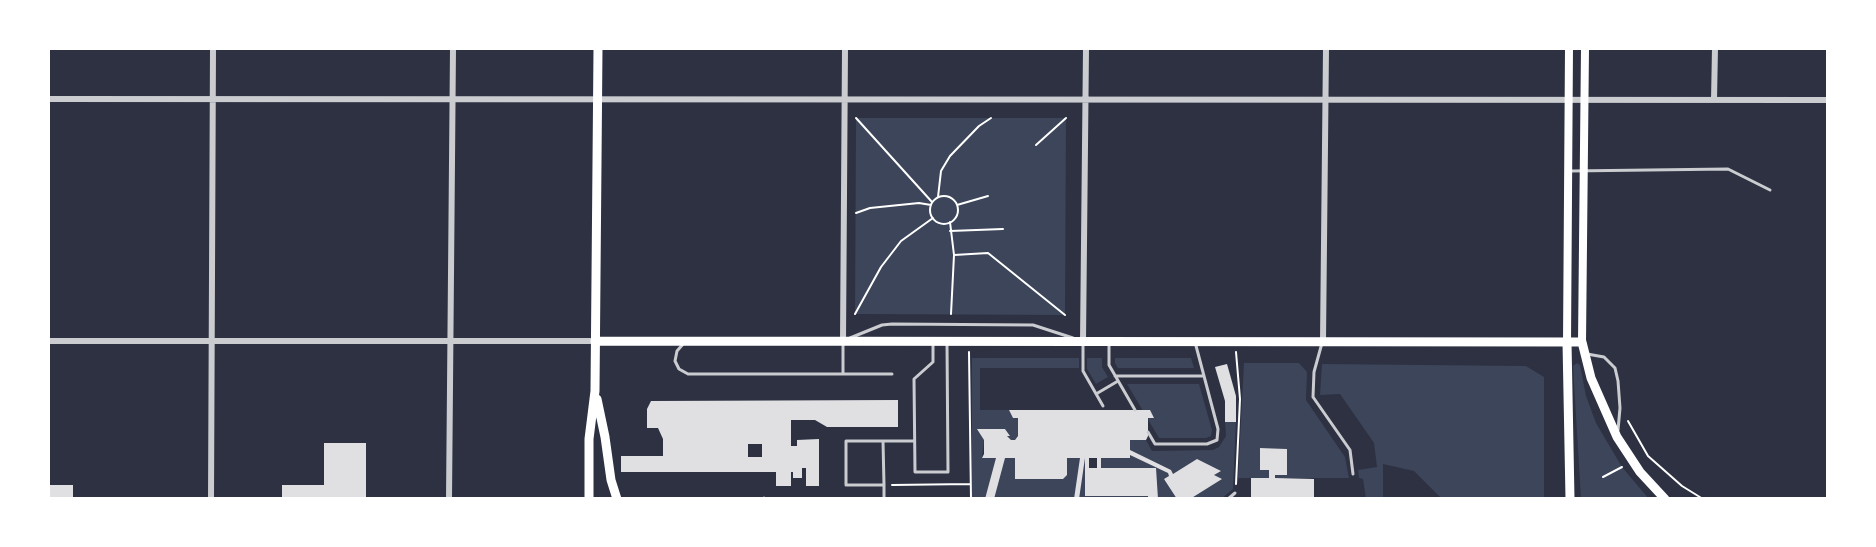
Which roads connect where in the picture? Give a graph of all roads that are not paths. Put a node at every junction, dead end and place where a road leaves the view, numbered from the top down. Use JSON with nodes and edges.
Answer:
{"nodes":[{"id":1,"x":213,"y":48,"type":"edge"},
{"id":2,"x":453,"y":48,"type":"edge"},
{"id":3,"x":598,"y":48,"type":"edge"},
{"id":4,"x":845,"y":48,"type":"edge"},
{"id":5,"x":1086,"y":48,"type":"edge"},
{"id":6,"x":1326,"y":48,"type":"edge"},
{"id":7,"x":1569,"y":48,"type":"edge"},
{"id":8,"x":1585,"y":48,"type":"edge"},
{"id":9,"x":1715,"y":48,"type":"edge"},
{"id":10,"x":48,"y":99,"type":"edge"},
{"id":11,"x":213,"y":99,"type":"junction"},
{"id":12,"x":453,"y":99,"type":"junction"},
{"id":13,"x":597,"y":99,"type":"junction"},
{"id":14,"x":845,"y":99,"type":"junction"},
{"id":15,"x":1085,"y":99,"type":"junction"},
{"id":16,"x":1325,"y":99,"type":"junction"},
{"id":17,"x":1569,"y":100,"type":"junction"},
{"id":18,"x":1584,"y":100,"type":"junction"},
{"id":19,"x":1714,"y":100,"type":"junction"},
{"id":20,"x":1828,"y":100,"type":"edge"},
{"id":21,"x":1568,"y":171,"type":"junction"},
{"id":22,"x":1584,"y":171,"type":"junction"},
{"id":23,"x":1770,"y":190,"type":"dead end"},
{"id":24,"x":48,"y":340,"type":"edge"},
{"id":25,"x":211,"y":341,"type":"junction"},
{"id":26,"x":451,"y":341,"type":"junction"},
{"id":27,"x":595,"y":341,"type":"junction"},
{"id":28,"x":690,"y":341,"type":"junction"},
{"id":29,"x":843,"y":341,"type":"junction"},
{"id":30,"x":933,"y":341,"type":"junction"},
{"id":31,"x":947,"y":341,"type":"junction"},
{"id":32,"x":1083,"y":341,"type":"junction"},
{"id":33,"x":1109,"y":341,"type":"junction"},
{"id":34,"x":1194,"y":341,"type":"junction"},
{"id":35,"x":1323,"y":341,"type":"junction"},
{"id":36,"x":1566,"y":342,"type":"junction"},
{"id":37,"x":1582,"y":342,"type":"junction"},
{"id":38,"x":1584,"y":354,"type":"junction"},
{"id":39,"x":843,"y":374,"type":"junction"},
{"id":40,"x":892,"y":374,"type":"dead end"},
{"id":41,"x":1115,"y":376,"type":"junction"},
{"id":42,"x":1203,"y":376,"type":"junction"},
{"id":43,"x":1118,"y":381,"type":"junction"},
{"id":44,"x":595,"y":391,"type":"junction"},
{"id":45,"x":1096,"y":394,"type":"junction"},
{"id":46,"x":1103,"y":406,"type":"dead end"},
{"id":47,"x":1135,"y":410,"type":"dead end"},
{"id":48,"x":1148,"y":432,"type":"dead end"},
{"id":49,"x":1617,"y":437,"type":"junction"},
{"id":50,"x":883,"y":441,"type":"junction"},
{"id":51,"x":914,"y":441,"type":"junction"},
{"id":52,"x":1353,"y":474,"type":"dead end"},
{"id":53,"x":884,"y":485,"type":"junction"},
{"id":54,"x":1235,"y":493,"type":"road end"},
{"id":55,"x":211,"y":499,"type":"edge"},
{"id":56,"x":449,"y":499,"type":"edge"},
{"id":57,"x":588,"y":499,"type":"edge"},
{"id":58,"x":617,"y":499,"type":"edge"},
{"id":59,"x":884,"y":499,"type":"edge"},
{"id":60,"x":1228,"y":499,"type":"edge"},
{"id":61,"x":1570,"y":499,"type":"edge"},
{"id":62,"x":1665,"y":499,"type":"edge"}],
"edges":[{"from":1,"to":11,"type":"street"},
{"from":2,"to":12,"type":"street"},
{"from":3,"to":13,"type":"main road"},
{"from":4,"to":14,"type":"street"},
{"from":5,"to":15,"type":"street"},
{"from":6,"to":16,"type":"street"},
{"from":7,"to":17,"type":"main road"},
{"from":8,"to":18,"type":"main road"},
{"from":9,"to":19,"type":"street"},
{"from":10,"to":11,"type":"street"},
{"from":11,"to":12,"type":"street"},
{"from":11,"to":25,"type":"street"},
{"from":12,"to":13,"type":"street"},
{"from":12,"to":26,"type":"street"},
{"from":13,"to":14,"type":"street"},
{"from":13,"to":27,"type":"main road"},
{"from":14,"to":15,"type":"street"},
{"from":14,"to":29,"type":"street"},
{"from":15,"to":16,"type":"street"},
{"from":15,"to":32,"type":"street"},
{"from":16,"to":17,"type":"street"},
{"from":16,"to":35,"type":"street"},
{"from":17,"to":18,"type":"street"},
{"from":17,"to":21,"type":"main road"},
{"from":18,"to":19,"type":"street"},
{"from":18,"to":22,"type":"main road"},
{"from":19,"to":20,"type":"street"},
{"from":21,"to":22,"type":"lane"},
{"from":21,"to":36,"type":"main road"},
{"from":22,"to":23,"type":"lane"},
{"from":22,"to":37,"type":"main road"},
{"from":24,"to":25,"type":"street"},
{"from":25,"to":26,"type":"street"},
{"from":25,"to":55,"type":"street"},
{"from":26,"to":27,"type":"street"},
{"from":26,"to":56,"type":"street"},
{"from":27,"to":28,"type":"main road"},
{"from":27,"to":44,"type":"main road"},
{"from":28,"to":29,"type":"main road"},
{"from":28,"to":39,"type":"lane"},
{"from":29,"to":30,"type":"main road"},
{"from":29,"to":32,"type":"lane"},
{"from":29,"to":39,"type":"lane"},
{"from":30,"to":31,"type":"main road"},
{"from":30,"to":51,"type":"lane"},
{"from":31,"to":32,"type":"main road"},
{"from":31,"to":51,"type":"lane"},
{"from":32,"to":33,"type":"main road"},
{"from":32,"to":45,"type":"lane"},
{"from":33,"to":34,"type":"main road"},
{"from":33,"to":41,"type":"lane"},
{"from":34,"to":35,"type":"main road"},
{"from":34,"to":42,"type":"lane"},
{"from":35,"to":36,"type":"main road"},
{"from":35,"to":52,"type":"lane"},
{"from":36,"to":37,"type":"main road"},
{"from":36,"to":61,"type":"main road"},
{"from":37,"to":38,"type":"main road"},
{"from":38,"to":49,"type":"main road"},
{"from":38,"to":49,"type":"lane"},
{"from":39,"to":40,"type":"lane"},
{"from":41,"to":42,"type":"lane"},
{"from":41,"to":43,"type":"lane"},
{"from":42,"to":48,"type":"lane"},
{"from":43,"to":45,"type":"lane"},
{"from":43,"to":47,"type":"lane"},
{"from":44,"to":57,"type":"main road"},
{"from":44,"to":58,"type":"main road"},
{"from":45,"to":46,"type":"lane"},
{"from":49,"to":62,"type":"main road"},
{"from":50,"to":51,"type":"lane"},
{"from":50,"to":53,"type":"lane"},
{"from":50,"to":53,"type":"lane"},
{"from":53,"to":59,"type":"lane"},
{"from":54,"to":60,"type":"lane"}]}
